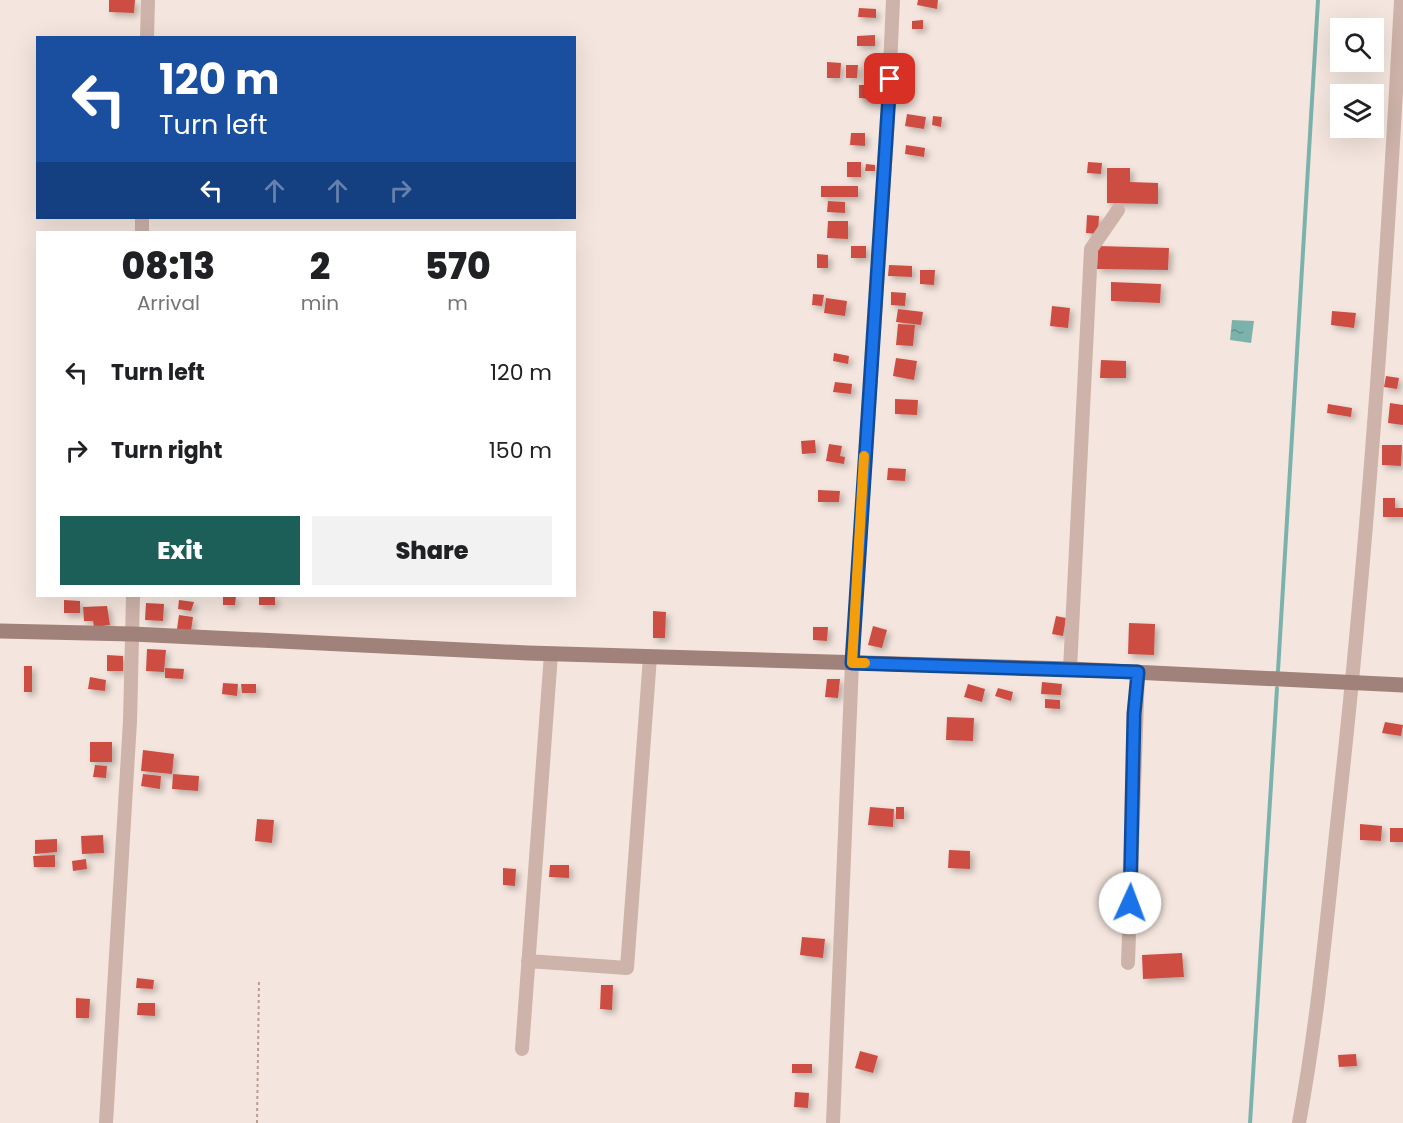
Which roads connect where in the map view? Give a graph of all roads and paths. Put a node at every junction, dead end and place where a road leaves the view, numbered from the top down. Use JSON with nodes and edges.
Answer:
{"nodes":[{"id":1,"x":148,"y":0,"type":"edge"},
{"id":2,"x":893,"y":0,"type":"edge"},
{"id":3,"x":1401,"y":0,"type":"edge"},
{"id":4,"x":147,"y":36,"type":"edge"},
{"id":5,"x":1118,"y":210,"type":"dead end"},
{"id":6,"x":133,"y":597,"type":"edge"},
{"id":7,"x":0,"y":631,"type":"edge"},
{"id":8,"x":132,"y":634,"type":"junction"},
{"id":9,"x":550,"y":654,"type":"junction"},
{"id":10,"x":650,"y":657,"type":"junction"},
{"id":11,"x":852,"y":663,"type":"junction"},
{"id":12,"x":1070,"y":669,"type":"junction"},
{"id":13,"x":1138,"y":672,"type":"junction"},
{"id":14,"x":1353,"y":681,"type":"junction"},
{"id":15,"x":1403,"y":685,"type":"edge"},
{"id":16,"x":528,"y":961,"type":"junction"},
{"id":17,"x":1128,"y":963,"type":"dead end"},
{"id":18,"x":259,"y":980,"type":"dead end"},
{"id":19,"x":522,"y":1049,"type":"dead end"},
{"id":20,"x":106,"y":1123,"type":"edge"},
{"id":21,"x":257,"y":1123,"type":"edge"},
{"id":22,"x":833,"y":1123,"type":"edge"},
{"id":23,"x":1299,"y":1123,"type":"edge"}],
"edges":[{"from":1,"to":4,"type":"street"},
{"from":2,"to":11,"type":"street"},
{"from":3,"to":14,"type":"street"},
{"from":5,"to":12,"type":"street"},
{"from":6,"to":8,"type":"street"},
{"from":7,"to":8,"type":"street"},
{"from":8,"to":9,"type":"street"},
{"from":8,"to":20,"type":"street"},
{"from":9,"to":10,"type":"street"},
{"from":9,"to":16,"type":"street"},
{"from":10,"to":11,"type":"street"},
{"from":10,"to":16,"type":"street"},
{"from":11,"to":12,"type":"street"},
{"from":11,"to":22,"type":"street"},
{"from":12,"to":13,"type":"street"},
{"from":13,"to":14,"type":"street"},
{"from":13,"to":17,"type":"street"},
{"from":14,"to":15,"type":"street"},
{"from":14,"to":23,"type":"street"},
{"from":16,"to":19,"type":"street"},
{"from":18,"to":21,"type":"path"}]}
